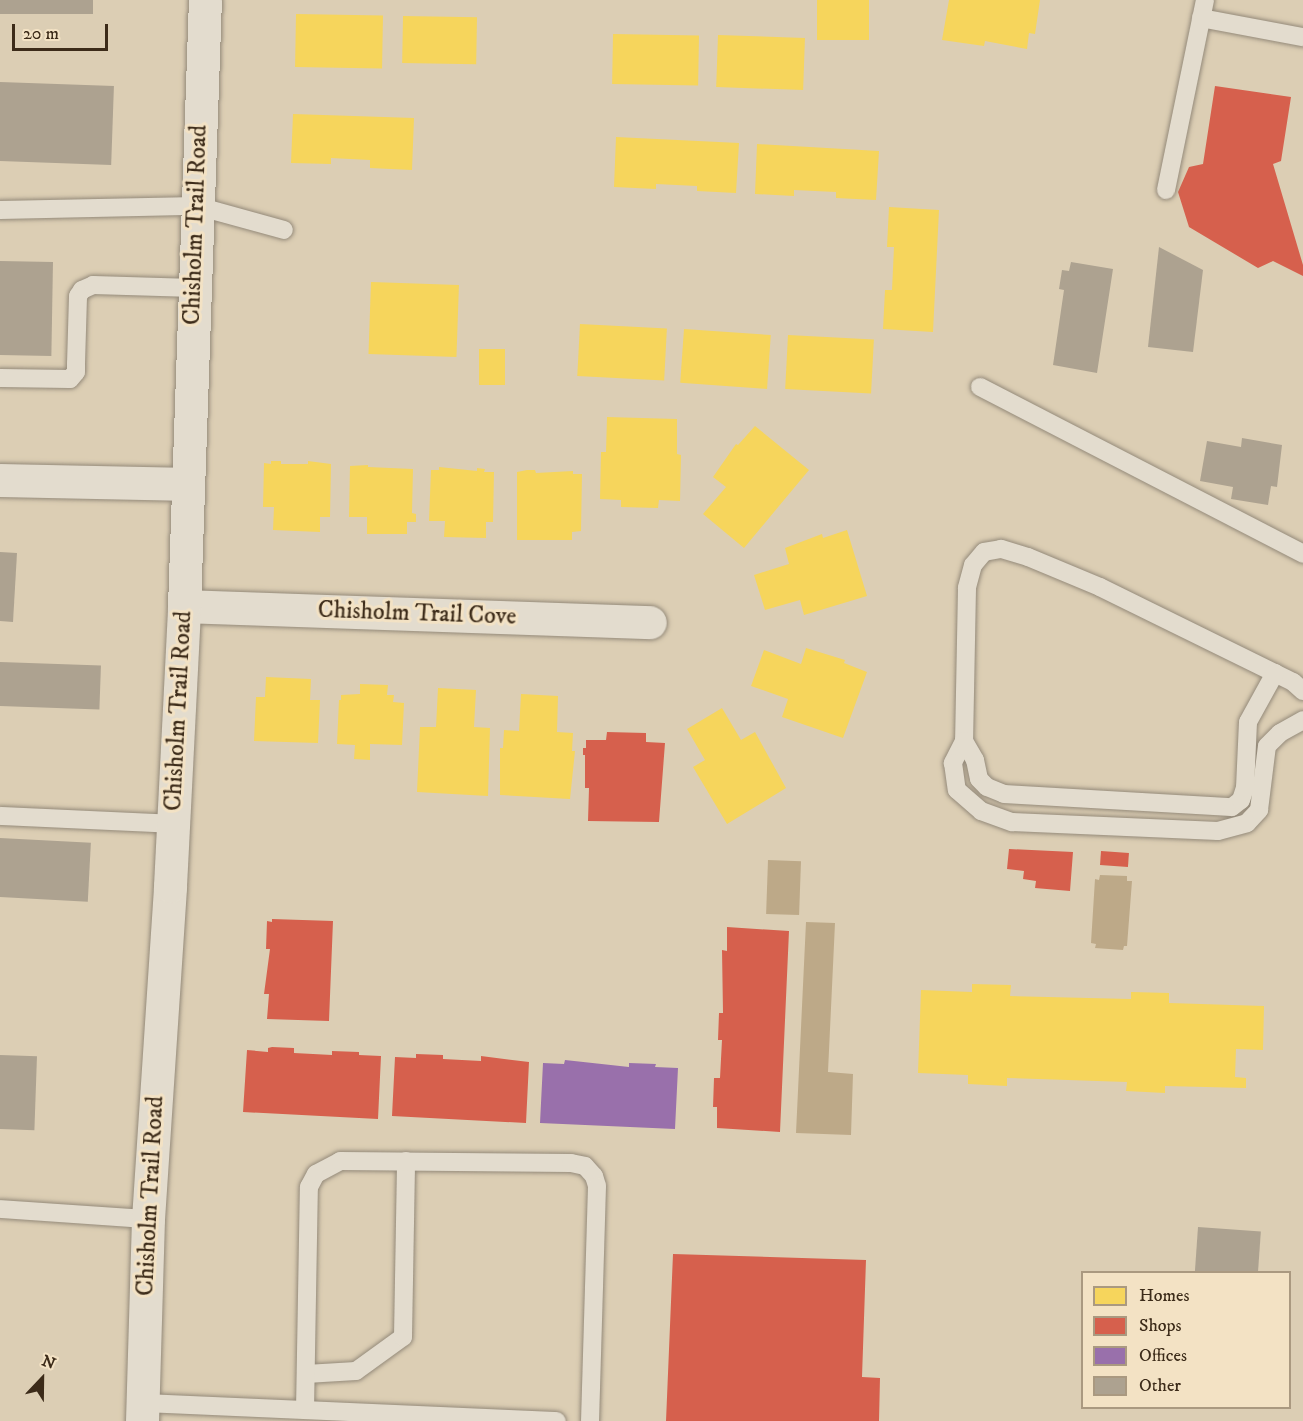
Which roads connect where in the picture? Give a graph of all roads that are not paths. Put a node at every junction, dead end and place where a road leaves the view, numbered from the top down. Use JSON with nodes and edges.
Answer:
{"nodes":[{"id":1,"x":205,"y":0,"type":"edge"},
{"id":2,"x":1205,"y":0,"type":"edge"},
{"id":3,"x":1201,"y":18,"type":"junction"},
{"id":4,"x":1303,"y":37,"type":"edge"},
{"id":5,"x":1166,"y":190,"type":"dead end"},
{"id":6,"x":197,"y":206,"type":"junction"},
{"id":7,"x":0,"y":210,"type":"edge"},
{"id":8,"x":284,"y":230,"type":"dead end"},
{"id":9,"x":194,"y":288,"type":"junction"},
{"id":10,"x":0,"y":378,"type":"edge"},
{"id":11,"x":980,"y":387,"type":"dead end"},
{"id":12,"x":0,"y":480,"type":"edge"},
{"id":13,"x":187,"y":484,"type":"junction"},
{"id":14,"x":1303,"y":554,"type":"edge"},
{"id":15,"x":184,"y":606,"type":"junction"},
{"id":16,"x":650,"y":622,"type":"dead end"},
{"id":17,"x":1275,"y":673,"type":"junction"},
{"id":18,"x":1303,"y":691,"type":"edge"},
{"id":19,"x":1303,"y":720,"type":"edge"},
{"id":20,"x":964,"y":741,"type":"junction"},
{"id":21,"x":0,"y":816,"type":"edge"},
{"id":22,"x":173,"y":824,"type":"junction"},
{"id":23,"x":406,"y":1161,"type":"junction"},
{"id":24,"x":0,"y":1209,"type":"edge"},
{"id":25,"x":148,"y":1219,"type":"junction"},
{"id":26,"x":306,"y":1374,"type":"junction"},
{"id":27,"x":305,"y":1410,"type":"junction"},
{"id":28,"x":142,"y":1412,"type":"edge"},
{"id":29,"x":557,"y":1421,"type":"edge"},
{"id":30,"x":590,"y":1421,"type":"edge"}],
"edges":[{"from":1,"to":6,"type":"street","name":"Chisholm Trail Road"},
{"from":2,"to":3,"type":"lane"},
{"from":3,"to":4,"type":"lane"},
{"from":3,"to":5,"type":"lane"},
{"from":6,"to":7,"type":"lane"},
{"from":6,"to":8,"type":"lane"},
{"from":6,"to":9,"type":"street","name":"Chisholm Trail Road"},
{"from":9,"to":10,"type":"lane"},
{"from":9,"to":13,"type":"street","name":"Chisholm Trail Road"},
{"from":11,"to":14,"type":"lane"},
{"from":12,"to":13,"type":"street"},
{"from":13,"to":15,"type":"street","name":"Chisholm Trail Road"},
{"from":15,"to":16,"type":"street","name":"Chisholm Trail Cove"},
{"from":15,"to":22,"type":"street","name":"Chisholm Trail Road"},
{"from":17,"to":18,"type":"lane"},
{"from":17,"to":20,"type":"lane"},
{"from":17,"to":20,"type":"lane"},
{"from":19,"to":20,"type":"lane"},
{"from":21,"to":22,"type":"lane"},
{"from":22,"to":25,"type":"street","name":"Chisholm Trail Road"},
{"from":23,"to":26,"type":"lane"},
{"from":23,"to":26,"type":"lane"},
{"from":23,"to":30,"type":"lane"},
{"from":24,"to":25,"type":"lane"},
{"from":25,"to":28,"type":"street","name":"Chisholm Trail Road"},
{"from":26,"to":27,"type":"lane"},
{"from":27,"to":28,"type":"lane"},
{"from":27,"to":29,"type":"lane"}]}
